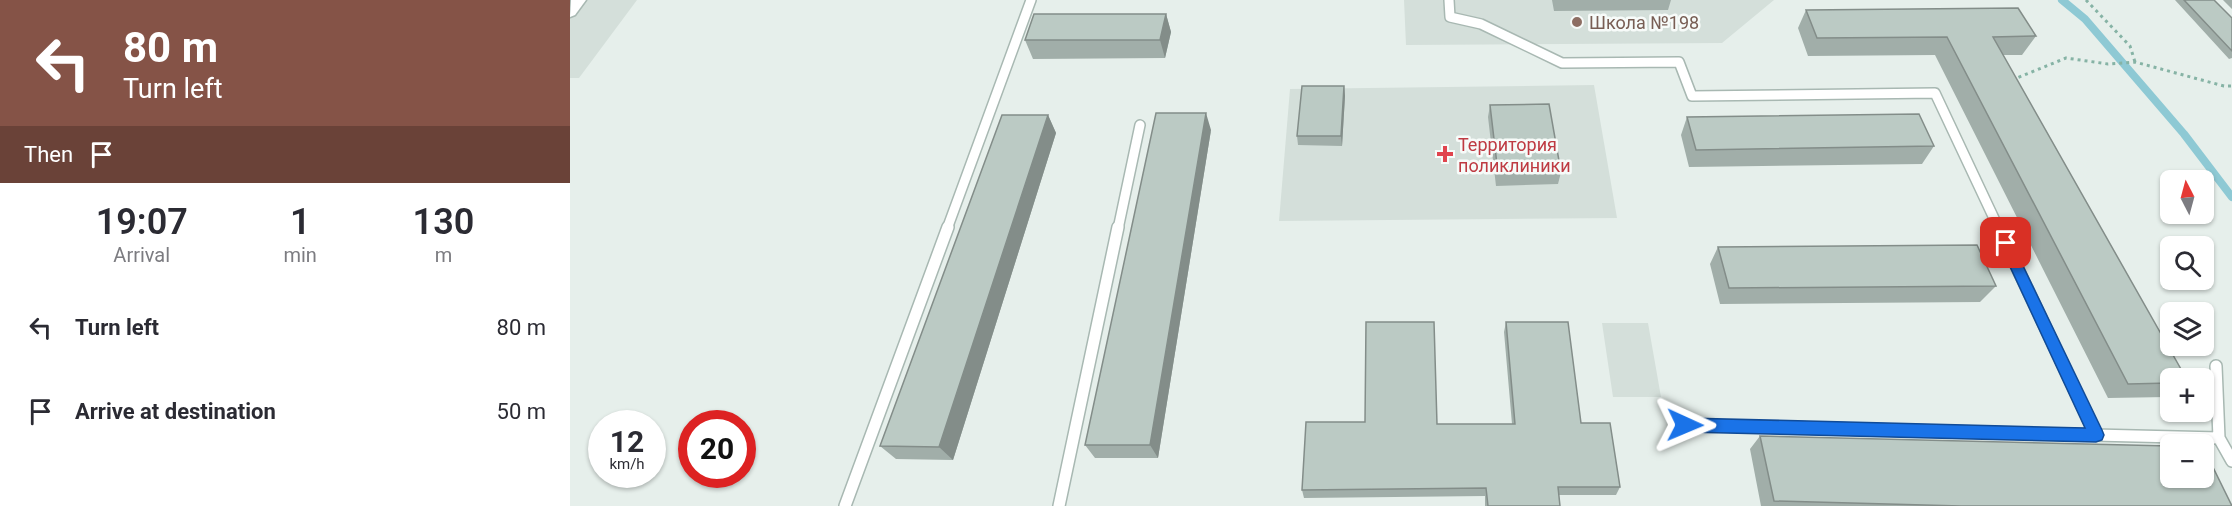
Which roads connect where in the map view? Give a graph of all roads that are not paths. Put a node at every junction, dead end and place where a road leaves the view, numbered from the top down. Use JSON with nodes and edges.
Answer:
{"nodes":[{"id":1,"x":579,"y":0,"type":"edge"},
{"id":2,"x":1031,"y":0,"type":"edge"},
{"id":3,"x":1449,"y":0,"type":"edge"},
{"id":4,"x":570,"y":12,"type":"edge"},
{"id":5,"x":1140,"y":125,"type":"dead end"},
{"id":6,"x":2216,"y":366,"type":"dead end"},
{"id":7,"x":1685,"y":425,"type":"dead end"},
{"id":8,"x":2096,"y":435,"type":"junction"},
{"id":9,"x":2219,"y":438,"type":"junction"},
{"id":10,"x":2232,"y":461,"type":"edge"},
{"id":11,"x":845,"y":506,"type":"edge"},
{"id":12,"x":1059,"y":506,"type":"edge"}],
"edges":[{"from":1,"to":4,"type":"street"},
{"from":2,"to":11,"type":"lane"},
{"from":3,"to":8,"type":"lane"},
{"from":5,"to":12,"type":"lane"},
{"from":6,"to":9,"type":"lane"},
{"from":7,"to":8,"type":"lane"},
{"from":8,"to":9,"type":"lane"},
{"from":9,"to":10,"type":"lane"}]}
